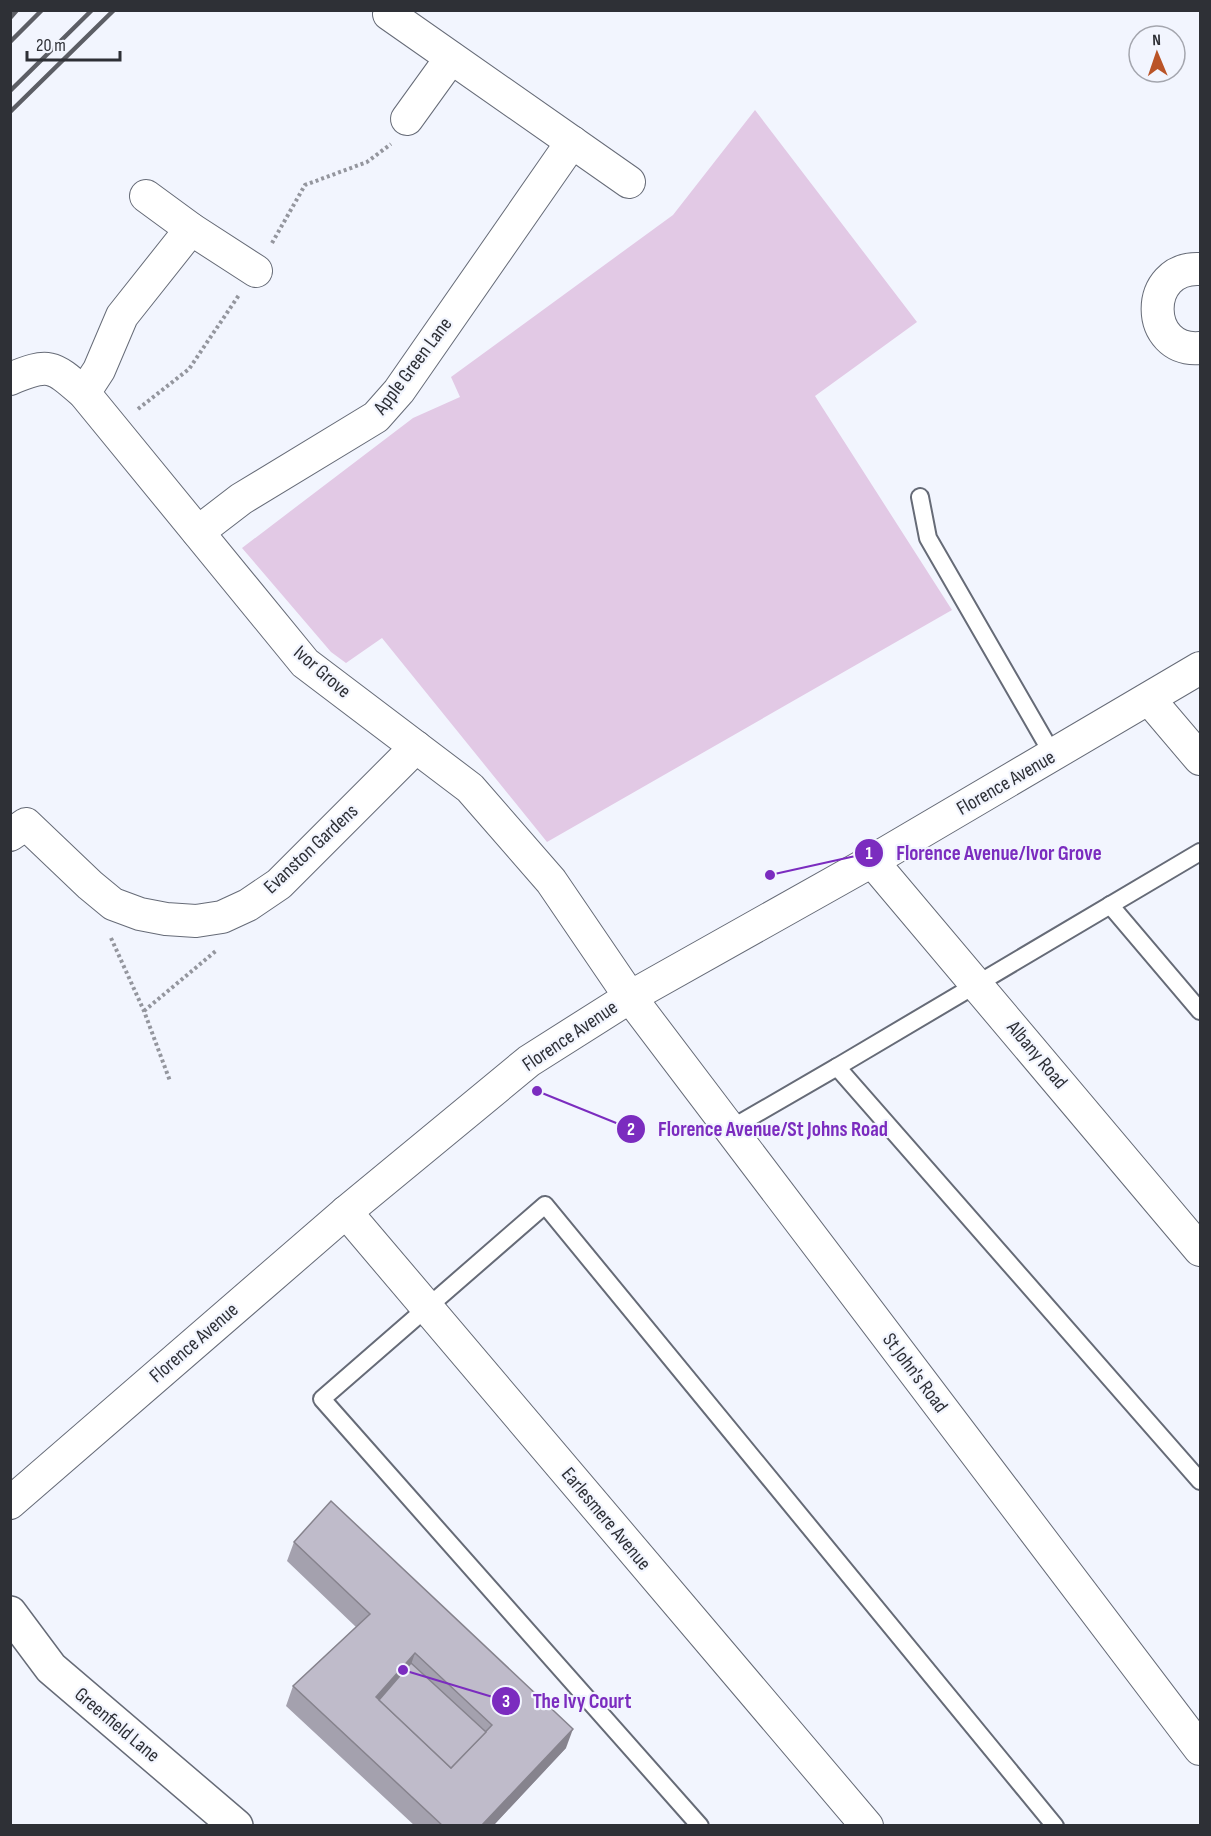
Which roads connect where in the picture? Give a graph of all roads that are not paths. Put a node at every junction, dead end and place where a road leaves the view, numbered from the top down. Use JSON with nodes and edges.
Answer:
{"nodes":[{"id":1,"x":386,"y":12,"type":"edge"},
{"id":2,"x":451,"y":57,"type":"junction"},
{"id":3,"x":407,"y":119,"type":"dead end"},
{"id":4,"x":573,"y":142,"type":"junction"},
{"id":5,"x":629,"y":182,"type":"dead end"},
{"id":6,"x":146,"y":196,"type":"dead end"},
{"id":7,"x":191,"y":229,"type":"junction"},
{"id":8,"x":1200,"y":269,"type":"edge"},
{"id":9,"x":256,"y":271,"type":"dead end"},
{"id":10,"x":1200,"y":348,"type":"edge"},
{"id":11,"x":10,"y":379,"type":"edge"},
{"id":12,"x":84,"y":393,"type":"junction"},
{"id":13,"x":920,"y":497,"type":"dead end"},
{"id":14,"x":198,"y":532,"type":"junction"},
{"id":15,"x":1200,"y":668,"type":"edge"},
{"id":16,"x":1149,"y":699,"type":"junction"},
{"id":17,"x":416,"y":747,"type":"junction"},
{"id":18,"x":1053,"y":755,"type":"junction"},
{"id":19,"x":1200,"y":759,"type":"edge"},
{"id":20,"x":10,"y":835,"type":"edge"},
{"id":21,"x":1200,"y":852,"type":"edge"},
{"id":22,"x":872,"y":861,"type":"junction"},
{"id":23,"x":1110,"y":905,"type":"junction"},
{"id":24,"x":976,"y":983,"type":"junction"},
{"id":25,"x":630,"y":997,"type":"junction"},
{"id":26,"x":1200,"y":1011,"type":"edge"},
{"id":27,"x":837,"y":1067,"type":"junction"},
{"id":28,"x":730,"y":1129,"type":"junction"},
{"id":29,"x":345,"y":1212,"type":"junction"},
{"id":30,"x":1200,"y":1250,"type":"edge"},
{"id":31,"x":428,"y":1309,"type":"junction"},
{"id":32,"x":1200,"y":1481,"type":"edge"},
{"id":33,"x":10,"y":1503,"type":"edge"},
{"id":34,"x":10,"y":1613,"type":"edge"},
{"id":35,"x":1200,"y":1749,"type":"edge"},
{"id":36,"x":236,"y":1826,"type":"edge"},
{"id":37,"x":700,"y":1826,"type":"edge"},
{"id":38,"x":867,"y":1826,"type":"edge"},
{"id":39,"x":1055,"y":1826,"type":"edge"}],
"edges":[{"from":1,"to":2,"type":"street"},
{"from":2,"to":3,"type":"street"},
{"from":2,"to":4,"type":"street"},
{"from":4,"to":5,"type":"street"},
{"from":4,"to":14,"type":"street","name":"Apple Green Lane"},
{"from":6,"to":7,"type":"street"},
{"from":7,"to":9,"type":"street"},
{"from":7,"to":12,"type":"street"},
{"from":8,"to":10,"type":"street"},
{"from":11,"to":12,"type":"street","name":"Ivor Grove"},
{"from":12,"to":14,"type":"street","name":"Ivor Grove"},
{"from":13,"to":18,"type":"lane"},
{"from":14,"to":17,"type":"street","name":"Ivor Grove"},
{"from":15,"to":16,"type":"street","name":"Florence Avenue"},
{"from":16,"to":18,"type":"street","name":"Florence Avenue"},
{"from":16,"to":19,"type":"street"},
{"from":17,"to":20,"type":"street","name":"Evanston Gardens"},
{"from":17,"to":25,"type":"street","name":"Ivor Grove"},
{"from":18,"to":22,"type":"street","name":"Florence Avenue"},
{"from":21,"to":23,"type":"lane"},
{"from":22,"to":24,"type":"street","name":"Albany Road"},
{"from":22,"to":25,"type":"street","name":"Florence Avenue"},
{"from":23,"to":24,"type":"lane"},
{"from":23,"to":26,"type":"lane"},
{"from":24,"to":27,"type":"lane"},
{"from":24,"to":30,"type":"street","name":"Albany Road"},
{"from":25,"to":28,"type":"street","name":"St John's Road"},
{"from":25,"to":29,"type":"street","name":"Florence Avenue"},
{"from":27,"to":28,"type":"lane"},
{"from":27,"to":32,"type":"lane"},
{"from":28,"to":35,"type":"street","name":"St John's Road"},
{"from":29,"to":31,"type":"street","name":"Earlesmere Avenue"},
{"from":29,"to":33,"type":"street","name":"Florence Avenue"},
{"from":31,"to":37,"type":"lane"},
{"from":31,"to":38,"type":"street","name":"Earlesmere Avenue"},
{"from":31,"to":39,"type":"lane"},
{"from":34,"to":36,"type":"street","name":"Greenfield Lane"}]}
